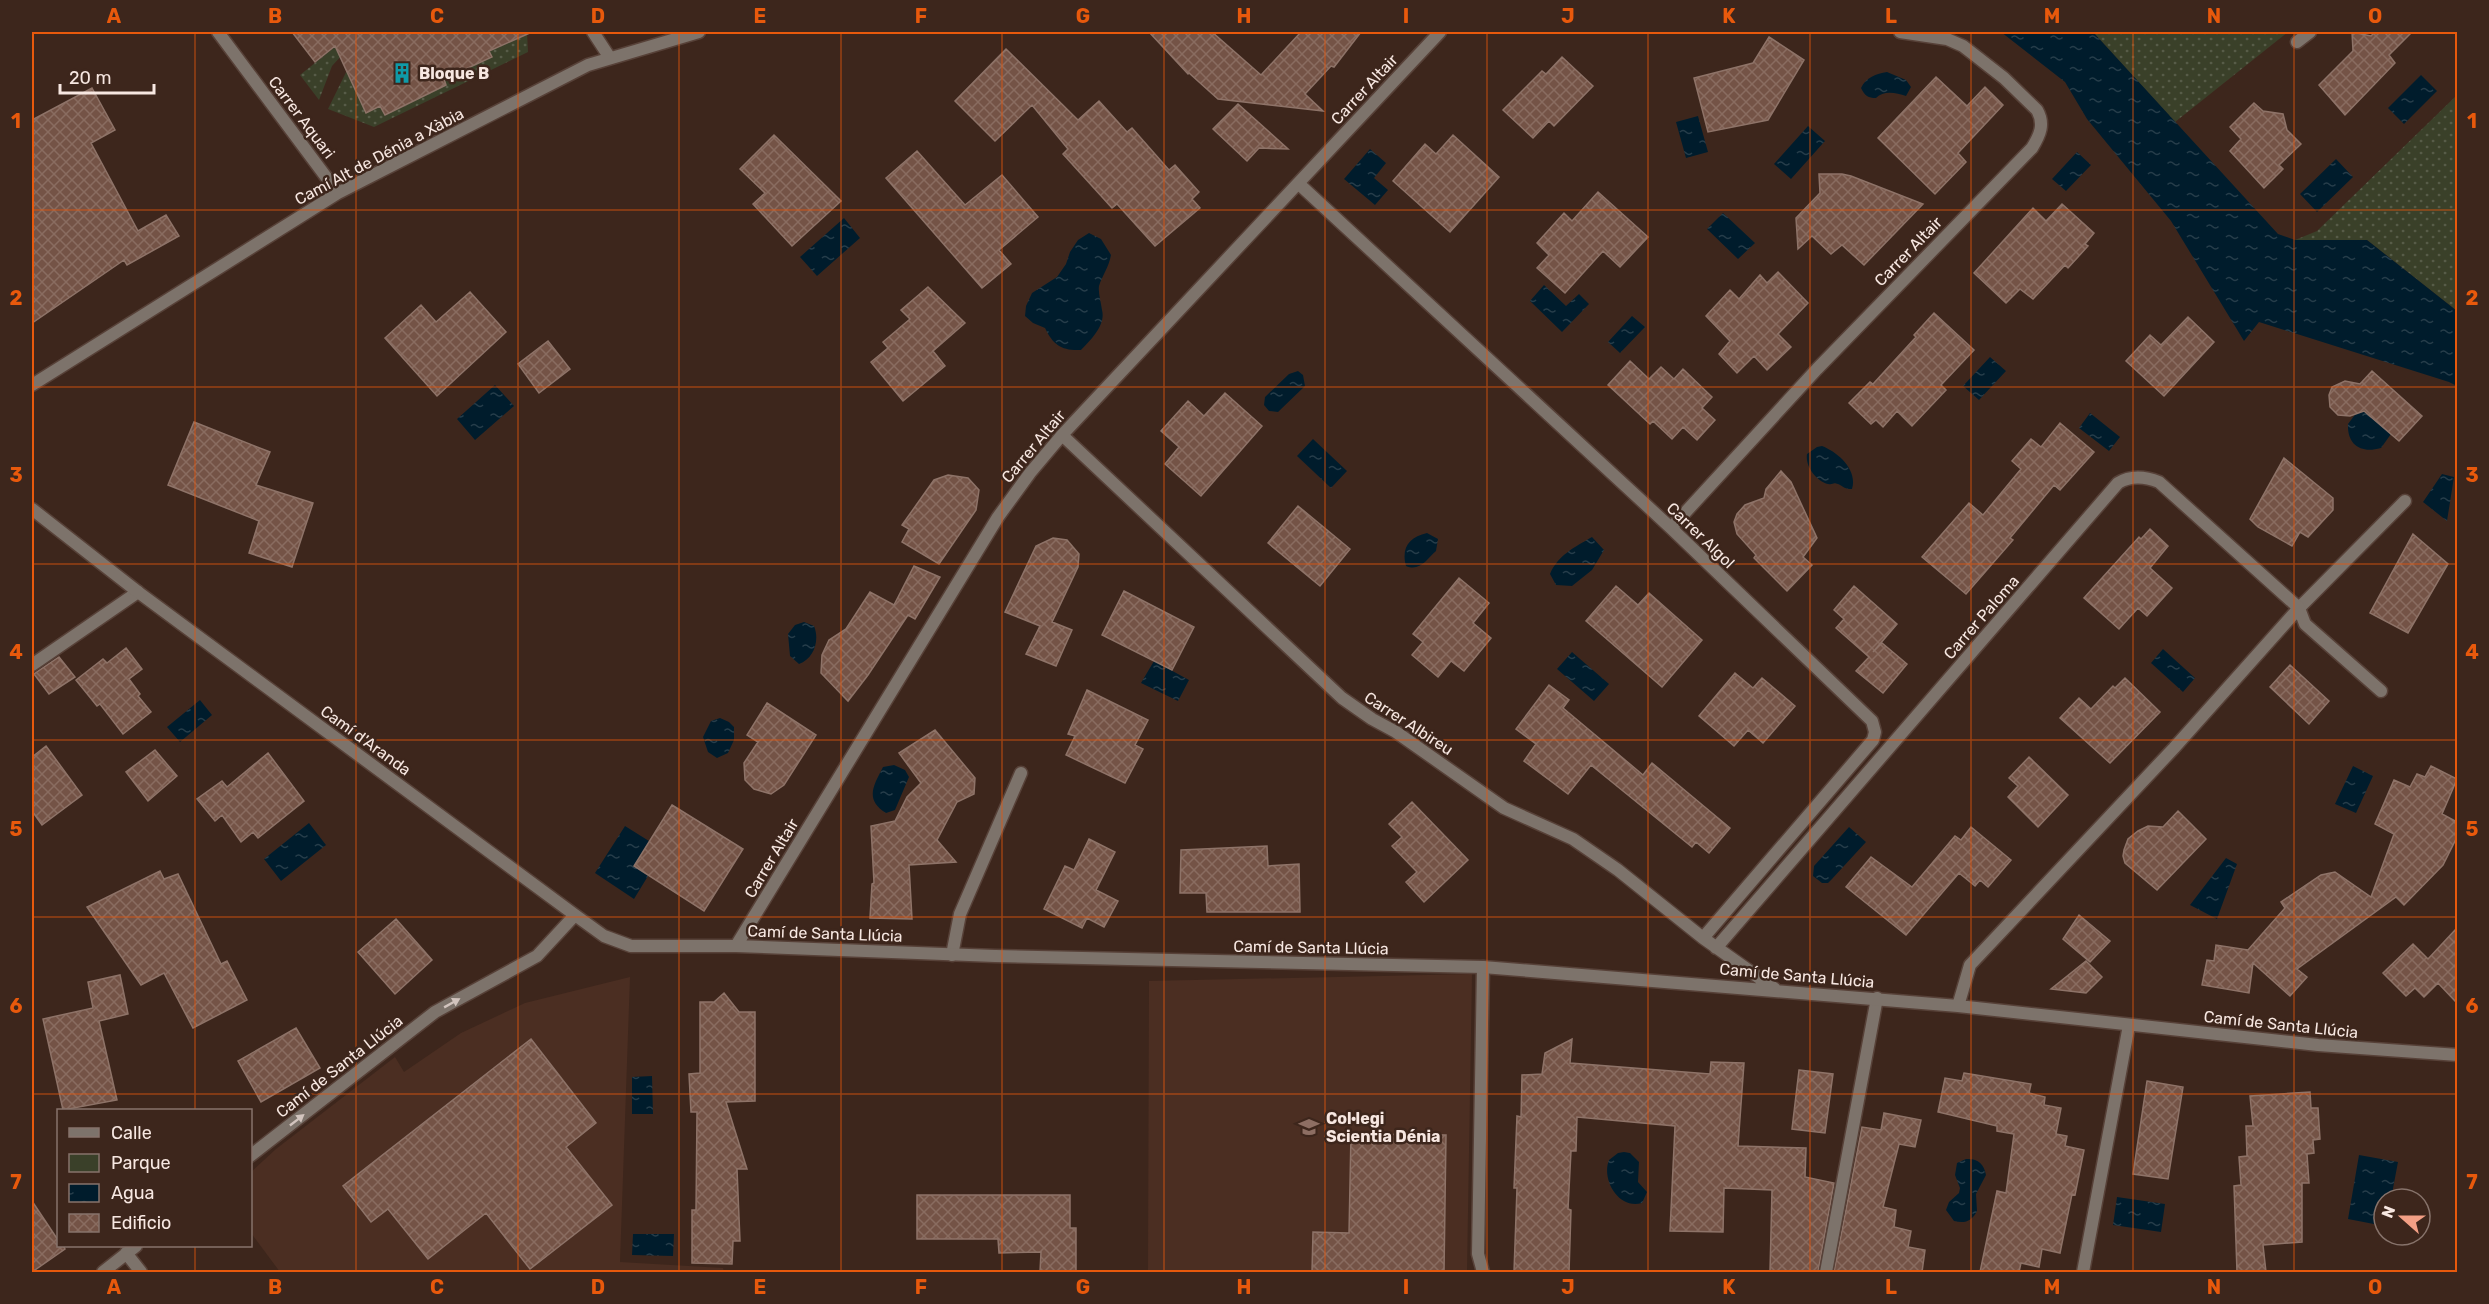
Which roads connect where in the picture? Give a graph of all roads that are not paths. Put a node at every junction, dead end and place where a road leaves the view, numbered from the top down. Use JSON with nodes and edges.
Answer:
{"nodes":[{"id":1,"x":218,"y":32,"type":"edge"},
{"id":2,"x":593,"y":32,"type":"edge"},
{"id":3,"x":699,"y":32,"type":"edge"},
{"id":4,"x":1440,"y":32,"type":"edge"},
{"id":5,"x":1900,"y":32,"type":"edge"},
{"id":6,"x":2310,"y":32,"type":"edge"},
{"id":7,"x":2297,"y":42,"type":"dead end"},
{"id":8,"x":610,"y":58,"type":"junction"},
{"id":9,"x":1299,"y":183,"type":"junction"},
{"id":10,"x":338,"y":193,"type":"junction"},
{"id":11,"x":32,"y":385,"type":"edge"},
{"id":12,"x":1062,"y":435,"type":"junction"},
{"id":13,"x":2405,"y":501,"type":"dead end"},
{"id":14,"x":32,"y":509,"type":"edge"},
{"id":15,"x":1671,"y":528,"type":"junction"},
{"id":16,"x":138,"y":592,"type":"junction"},
{"id":17,"x":2299,"y":608,"type":"junction"},
{"id":18,"x":32,"y":665,"type":"edge"},
{"id":19,"x":2380,"y":691,"type":"dead end"},
{"id":20,"x":1022,"y":773,"type":"dead end"},
{"id":21,"x":575,"y":915,"type":"junction"},
{"id":22,"x":1703,"y":938,"type":"junction"},
{"id":23,"x":736,"y":946,"type":"junction"},
{"id":24,"x":1716,"y":948,"type":"junction"},
{"id":25,"x":952,"y":955,"type":"junction"},
{"id":26,"x":1483,"y":968,"type":"junction"},
{"id":27,"x":1775,"y":990,"type":"junction"},
{"id":28,"x":1877,"y":998,"type":"junction"},
{"id":29,"x":1958,"y":1006,"type":"junction"},
{"id":30,"x":2129,"y":1024,"type":"junction"},
{"id":31,"x":2457,"y":1055,"type":"edge"},
{"id":32,"x":252,"y":1154,"type":"edge"},
{"id":33,"x":131,"y":1249,"type":"edge"},
{"id":34,"x":103,"y":1272,"type":"edge"},
{"id":35,"x":141,"y":1272,"type":"edge"},
{"id":36,"x":1483,"y":1272,"type":"edge"},
{"id":37,"x":1826,"y":1272,"type":"edge"},
{"id":38,"x":2083,"y":1272,"type":"edge"}],
"edges":[{"from":1,"to":10,"type":"street","name":"Carrer Aquari"},
{"from":2,"to":8,"type":"street"},
{"from":3,"to":8,"type":"street","name":"Camí Alt de Dénia a Xàbia"},
{"from":4,"to":9,"type":"street","name":"Carrer Altair"},
{"from":5,"to":15,"type":"street","name":"Carrer Altair"},
{"from":6,"to":7,"type":"street"},
{"from":8,"to":10,"type":"street","name":"Camí Alt de Dénia a Xàbia"},
{"from":9,"to":12,"type":"street","name":"Carrer Altair"},
{"from":9,"to":15,"type":"street","name":"Carrer Algol"},
{"from":10,"to":11,"type":"street","name":"Camí Alt de Dénia a Xàbia"},
{"from":12,"to":22,"type":"street","name":"Carrer Albireu"},
{"from":12,"to":23,"type":"street","name":"Carrer Altair"},
{"from":13,"to":17,"type":"street"},
{"from":14,"to":16,"type":"street","name":"Camí d'Aranda"},
{"from":15,"to":22,"type":"street","name":"Carrer Algol"},
{"from":16,"to":18,"type":"street"},
{"from":16,"to":21,"type":"street","name":"Camí d'Aranda"},
{"from":17,"to":19,"type":"street","name":"Carrer Paloma"},
{"from":17,"to":24,"type":"street","name":"Carrer Paloma"},
{"from":17,"to":29,"type":"street"},
{"from":20,"to":25,"type":"street"},
{"from":21,"to":23,"type":"street","name":"Camí de Santa Llúcia"},
{"from":32,"to":21,"type":"street","name":"Camí de Santa Llúcia","one_way":true},
{"from":22,"to":24,"type":"street","name":"Carrer Albireu"},
{"from":23,"to":25,"type":"street","name":"Camí de Santa Llúcia"},
{"from":24,"to":27,"type":"street","name":"Carrer Albireu"},
{"from":25,"to":26,"type":"street","name":"Camí de Santa Llúcia"},
{"from":26,"to":27,"type":"street","name":"Camí de Santa Llúcia"},
{"from":26,"to":36,"type":"street"},
{"from":27,"to":28,"type":"street","name":"Camí de Santa Llúcia"},
{"from":28,"to":29,"type":"street","name":"Camí de Santa Llúcia"},
{"from":28,"to":37,"type":"street"},
{"from":29,"to":30,"type":"street","name":"Camí de Santa Llúcia"},
{"from":30,"to":31,"type":"street","name":"Camí de Santa Llúcia"},
{"from":30,"to":38,"type":"street"},
{"from":33,"to":34,"type":"street"},
{"from":33,"to":35,"type":"street"}]}
